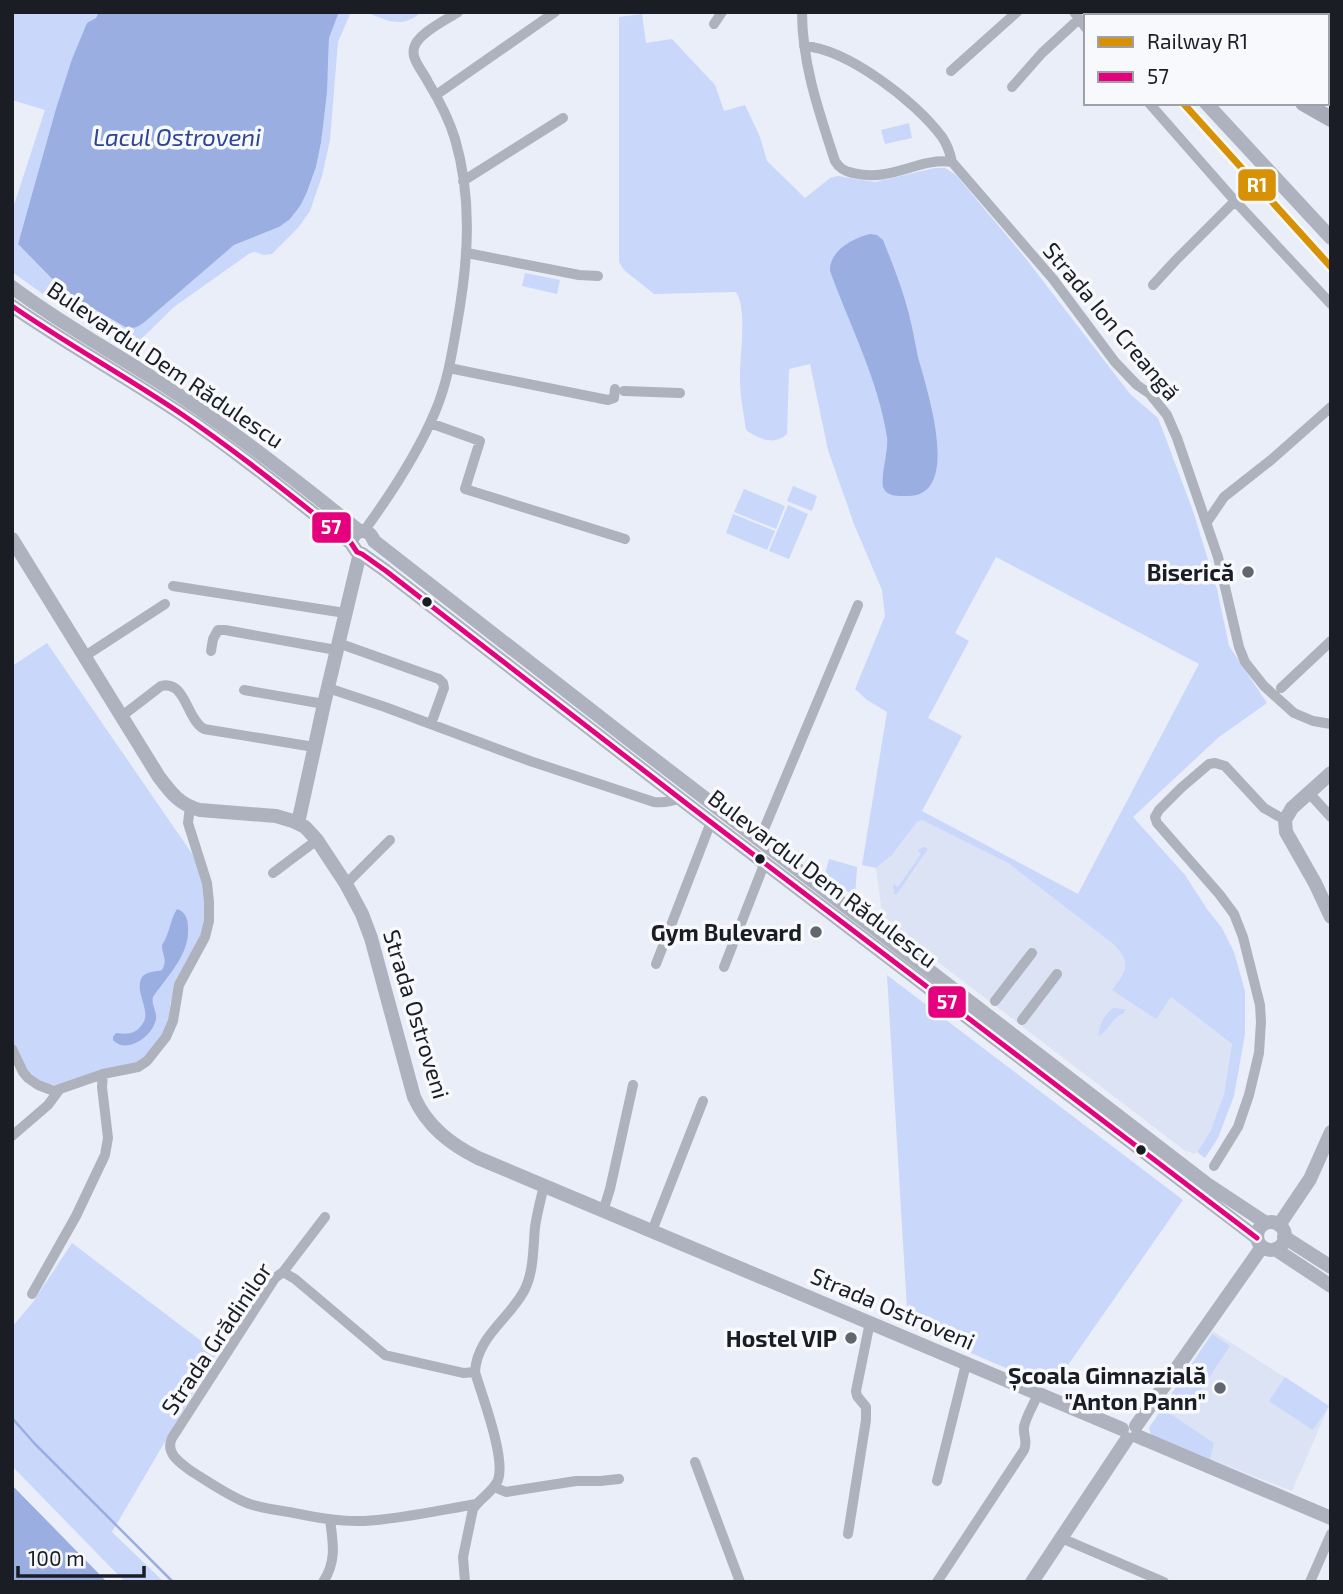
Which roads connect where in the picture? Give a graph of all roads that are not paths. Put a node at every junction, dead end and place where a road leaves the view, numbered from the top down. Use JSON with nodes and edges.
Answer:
{"nodes":[{"id":1,"x":458,"y":12,"type":"edge"},
{"id":2,"x":555,"y":12,"type":"edge"},
{"id":3,"x":722,"y":12,"type":"edge"},
{"id":4,"x":802,"y":12,"type":"edge"},
{"id":5,"x":1017,"y":12,"type":"edge"},
{"id":6,"x":1076,"y":15,"type":"edge"},
{"id":7,"x":714,"y":24,"type":"dead end"},
{"id":8,"x":804,"y":46,"type":"junction"},
{"id":9,"x":951,"y":71,"type":"dead end"},
{"id":10,"x":1012,"y":87,"type":"dead end"},
{"id":11,"x":436,"y":95,"type":"junction"},
{"id":12,"x":1151,"y":105,"type":"edge"},
{"id":13,"x":1208,"y":105,"type":"edge"},
{"id":14,"x":1307,"y":105,"type":"edge"},
{"id":15,"x":563,"y":118,"type":"dead end"},
{"id":16,"x":1331,"y":118,"type":"edge"},
{"id":17,"x":952,"y":162,"type":"junction"},
{"id":18,"x":463,"y":181,"type":"junction"},
{"id":19,"x":1235,"y":201,"type":"junction"},
{"id":20,"x":1331,"y":238,"type":"edge"},
{"id":21,"x":467,"y":253,"type":"junction"},
{"id":22,"x":598,"y":276,"type":"dead end"},
{"id":23,"x":1153,"y":285,"type":"dead end"},
{"id":24,"x":12,"y":287,"type":"edge"},
{"id":25,"x":1331,"y":304,"type":"edge"},
{"id":26,"x":12,"y":306,"type":"edge"},
{"id":27,"x":449,"y":368,"type":"junction"},
{"id":28,"x":680,"y":393,"type":"dead end"},
{"id":29,"x":1331,"y":407,"type":"edge"},
{"id":30,"x":430,"y":424,"type":"junction"},
{"id":31,"x":1207,"y":522,"type":"junction"},
{"id":32,"x":12,"y":539,"type":"edge"},
{"id":33,"x":625,"y":539,"type":"dead end"},
{"id":34,"x":363,"y":541,"type":"junction"},
{"id":35,"x":384,"y":569,"type":"junction"},
{"id":36,"x":173,"y":586,"type":"dead end"},
{"id":37,"x":351,"y":589,"type":"junction"},
{"id":38,"x":165,"y":604,"type":"dead end"},
{"id":39,"x":858,"y":605,"type":"dead end"},
{"id":40,"x":345,"y":613,"type":"junction"},
{"id":41,"x":1331,"y":641,"type":"edge"},
{"id":42,"x":337,"y":647,"type":"junction"},
{"id":43,"x":211,"y":651,"type":"dead end"},
{"id":44,"x":85,"y":656,"type":"junction"},
{"id":45,"x":328,"y":688,"type":"junction"},
{"id":46,"x":1281,"y":688,"type":"dead end"},
{"id":47,"x":244,"y":690,"type":"dead end"},
{"id":48,"x":324,"y":704,"type":"junction"},
{"id":49,"x":122,"y":716,"type":"junction"},
{"id":50,"x":431,"y":723,"type":"junction"},
{"id":51,"x":1331,"y":724,"type":"edge"},
{"id":52,"x":314,"y":747,"type":"junction"},
{"id":53,"x":1331,"y":773,"type":"edge"},
{"id":54,"x":1309,"y":793,"type":"junction"},
{"id":55,"x":680,"y":798,"type":"junction"},
{"id":56,"x":190,"y":807,"type":"junction"},
{"id":57,"x":1331,"y":817,"type":"edge"},
{"id":58,"x":1285,"y":820,"type":"junction"},
{"id":59,"x":711,"y":821,"type":"junction"},
{"id":60,"x":298,"y":823,"type":"junction"},
{"id":61,"x":317,"y":839,"type":"junction"},
{"id":62,"x":390,"y":840,"type":"dead end"},
{"id":63,"x":760,"y":841,"type":"junction"},
{"id":64,"x":765,"y":862,"type":"junction"},
{"id":65,"x":273,"y":873,"type":"dead end"},
{"id":66,"x":346,"y":884,"type":"junction"},
{"id":67,"x":1331,"y":917,"type":"edge"},
{"id":68,"x":876,"y":939,"type":"junction"},
{"id":69,"x":1031,"y":953,"type":"dead end"},
{"id":70,"x":656,"y":964,"type":"dead end"},
{"id":71,"x":724,"y":967,"type":"dead end"},
{"id":72,"x":1057,"y":974,"type":"dead end"},
{"id":73,"x":995,"y":1002,"type":"dead end"},
{"id":74,"x":1022,"y":1020,"type":"dead end"},
{"id":75,"x":12,"y":1049,"type":"edge"},
{"id":76,"x":23,"y":1072,"type":"junction"},
{"id":77,"x":103,"y":1074,"type":"junction"},
{"id":78,"x":12,"y":1081,"type":"edge"},
{"id":79,"x":633,"y":1084,"type":"dead end"},
{"id":80,"x":56,"y":1091,"type":"junction"},
{"id":81,"x":703,"y":1101,"type":"dead end"},
{"id":82,"x":1331,"y":1132,"type":"edge"},
{"id":83,"x":12,"y":1136,"type":"edge"},
{"id":84,"x":1214,"y":1166,"type":"dead end"},
{"id":85,"x":544,"y":1185,"type":"junction"},
{"id":86,"x":603,"y":1211,"type":"junction"},
{"id":87,"x":325,"y":1217,"type":"dead end"},
{"id":88,"x":1276,"y":1228,"type":"junction"},
{"id":89,"x":652,"y":1231,"type":"junction"},
{"id":90,"x":1265,"y":1245,"type":"junction"},
{"id":91,"x":1331,"y":1267,"type":"edge"},
{"id":92,"x":283,"y":1272,"type":"junction"},
{"id":93,"x":1331,"y":1286,"type":"edge"},
{"id":94,"x":32,"y":1294,"type":"dead end"},
{"id":95,"x":870,"y":1322,"type":"junction"},
{"id":96,"x":966,"y":1364,"type":"junction"},
{"id":97,"x":475,"y":1372,"type":"junction"},
{"id":98,"x":1038,"y":1394,"type":"junction"},
{"id":99,"x":1131,"y":1433,"type":"junction"},
{"id":100,"x":695,"y":1462,"type":"dead end"},
{"id":101,"x":618,"y":1479,"type":"dead end"},
{"id":102,"x":937,"y":1481,"type":"dead end"},
{"id":103,"x":494,"y":1486,"type":"junction"},
{"id":104,"x":476,"y":1504,"type":"junction"},
{"id":105,"x":1331,"y":1518,"type":"edge"},
{"id":106,"x":330,"y":1520,"type":"junction"},
{"id":107,"x":848,"y":1534,"type":"dead end"},
{"id":108,"x":1331,"y":1534,"type":"edge"},
{"id":109,"x":1061,"y":1538,"type":"junction"},
{"id":110,"x":323,"y":1582,"type":"edge"},
{"id":111,"x":465,"y":1582,"type":"edge"},
{"id":112,"x":740,"y":1582,"type":"edge"},
{"id":113,"x":937,"y":1582,"type":"edge"},
{"id":114,"x":1032,"y":1582,"type":"edge"},
{"id":115,"x":1164,"y":1582,"type":"edge"},
{"id":116,"x":1310,"y":1582,"type":"edge"}],
"edges":[{"from":1,"to":11,"type":"street"},
{"from":2,"to":11,"type":"street"},
{"from":3,"to":7,"type":"street"},
{"from":4,"to":8,"type":"street"},
{"from":5,"to":9,"type":"street"},
{"from":6,"to":10,"type":"street"},
{"from":8,"to":17,"type":"street","name":"Strada Ion Creangă"},
{"from":8,"to":17,"type":"street"},
{"from":11,"to":18,"type":"street"},
{"from":12,"to":19,"type":"street"},
{"from":13,"to":20,"type":"main road"},
{"from":14,"to":16,"type":"main road"},
{"from":15,"to":18,"type":"street"},
{"from":17,"to":31,"type":"street","name":"Strada Ion Creangă"},
{"from":18,"to":21,"type":"street"},
{"from":19,"to":23,"type":"street"},
{"from":19,"to":25,"type":"street"},
{"from":21,"to":22,"type":"street"},
{"from":21,"to":27,"type":"street"},
{"from":24,"to":34,"type":"main road","name":"Bulevardul Dem Rădulescu"},
{"from":26,"to":34,"type":"main road","name":"Bulevardul Dem Rădulescu"},
{"from":27,"to":28,"type":"street"},
{"from":27,"to":30,"type":"street"},
{"from":29,"to":31,"type":"street"},
{"from":30,"to":33,"type":"street"},
{"from":30,"to":34,"type":"street"},
{"from":31,"to":51,"type":"street","name":"Strada Ion Creangă"},
{"from":32,"to":44,"type":"main road"},
{"from":34,"to":35,"type":"main road","name":"Bulevardul Dem Rădulescu"},
{"from":34,"to":37,"type":"main road"},
{"from":34,"to":63,"type":"main road","name":"Bulevardul Dem Rădulescu"},
{"from":35,"to":37,"type":"main road"},
{"from":35,"to":55,"type":"main road","name":"Bulevardul Dem Rădulescu"},
{"from":36,"to":40,"type":"street"},
{"from":37,"to":40,"type":"main road"},
{"from":38,"to":44,"type":"street"},
{"from":39,"to":63,"type":"street"},
{"from":40,"to":42,"type":"main road"},
{"from":41,"to":46,"type":"street"},
{"from":42,"to":43,"type":"street"},
{"from":42,"to":45,"type":"main road"},
{"from":42,"to":50,"type":"street"},
{"from":44,"to":49,"type":"main road"},
{"from":45,"to":48,"type":"main road"},
{"from":45,"to":50,"type":"street"},
{"from":47,"to":48,"type":"street"},
{"from":48,"to":52,"type":"main road"},
{"from":49,"to":52,"type":"street"},
{"from":49,"to":56,"type":"main road"},
{"from":50,"to":55,"type":"street"},
{"from":52,"to":60,"type":"main road"},
{"from":53,"to":54,"type":"main road"},
{"from":54,"to":57,"type":"street"},
{"from":54,"to":58,"type":"main road"},
{"from":55,"to":59,"type":"main road","name":"Bulevardul Dem Rădulescu"},
{"from":56,"to":60,"type":"main road","name":"Strada Ostroveni"},
{"from":56,"to":77,"type":"street"},
{"from":58,"to":67,"type":"main road"},
{"from":58,"to":84,"type":"street"},
{"from":59,"to":64,"type":"main road","name":"Bulevardul Dem Rădulescu"},
{"from":59,"to":70,"type":"street"},
{"from":60,"to":61,"type":"main road","name":"Strada Ostroveni"},
{"from":61,"to":65,"type":"street"},
{"from":61,"to":66,"type":"main road","name":"Strada Ostroveni"},
{"from":62,"to":66,"type":"street"},
{"from":63,"to":68,"type":"main road","name":"Bulevardul Dem Rădulescu"},
{"from":64,"to":68,"type":"main road","name":"Bulevardul Dem Rădulescu"},
{"from":64,"to":71,"type":"street"},
{"from":66,"to":85,"type":"main road","name":"Strada Ostroveni"},
{"from":68,"to":88,"type":"main road","name":"Bulevardul Dem Rădulescu"},
{"from":68,"to":90,"type":"main road","name":"Bulevardul Dem Rădulescu"},
{"from":69,"to":73,"type":"street"},
{"from":72,"to":74,"type":"street"},
{"from":75,"to":76,"type":"street"},
{"from":76,"to":78,"type":"street"},
{"from":76,"to":80,"type":"street"},
{"from":77,"to":80,"type":"street"},
{"from":77,"to":94,"type":"street"},
{"from":79,"to":86,"type":"street"},
{"from":80,"to":83,"type":"street"},
{"from":81,"to":89,"type":"street"},
{"from":82,"to":88,"type":"main road"},
{"from":85,"to":86,"type":"main road","name":"Strada Ostroveni"},
{"from":85,"to":97,"type":"street"},
{"from":86,"to":89,"type":"main road","name":"Strada Ostroveni"},
{"from":87,"to":92,"type":"street","name":"Strada Grădinilor"},
{"from":88,"to":90,"type":"main road"},
{"from":88,"to":90,"type":"main road"},
{"from":88,"to":91,"type":"main road","name":"Bulevardul Dem Rădulescu"},
{"from":89,"to":95,"type":"main road","name":"Strada Ostroveni"},
{"from":90,"to":93,"type":"main road","name":"Bulevardul Dem Rădulescu"},
{"from":90,"to":99,"type":"main road"},
{"from":92,"to":97,"type":"street"},
{"from":92,"to":106,"type":"street","name":"Strada Grădinilor"},
{"from":95,"to":96,"type":"main road","name":"Strada Ostroveni"},
{"from":95,"to":107,"type":"street"},
{"from":96,"to":98,"type":"main road","name":"Strada Ostroveni"},
{"from":96,"to":102,"type":"street"},
{"from":97,"to":103,"type":"street"},
{"from":98,"to":99,"type":"main road","name":"Strada Ostroveni"},
{"from":98,"to":113,"type":"street"},
{"from":99,"to":105,"type":"main road","name":"Strada Ostroveni"},
{"from":99,"to":109,"type":"main road"},
{"from":100,"to":112,"type":"street"},
{"from":101,"to":103,"type":"street"},
{"from":103,"to":104,"type":"street"},
{"from":104,"to":106,"type":"street"},
{"from":104,"to":111,"type":"street"},
{"from":106,"to":110,"type":"street"},
{"from":108,"to":116,"type":"street"},
{"from":109,"to":114,"type":"main road"},
{"from":109,"to":115,"type":"street"}]}
